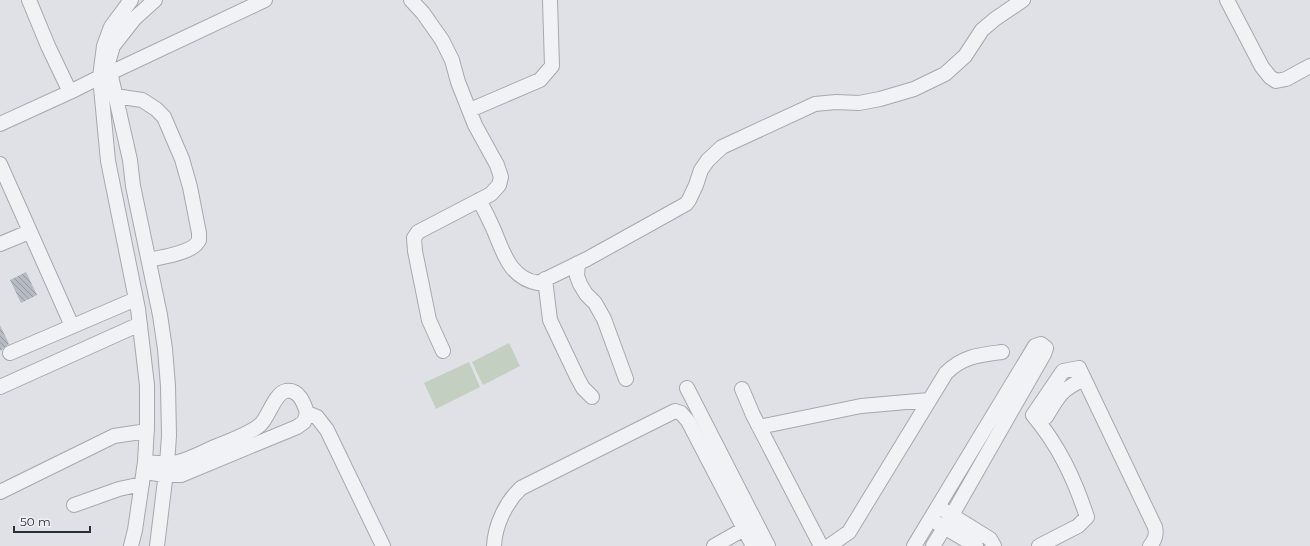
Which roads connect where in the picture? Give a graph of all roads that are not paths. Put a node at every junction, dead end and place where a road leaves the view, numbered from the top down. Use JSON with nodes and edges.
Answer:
{"nodes":[{"id":1,"x":29,"y":0,"type":"edge"},
{"id":2,"x":131,"y":0,"type":"edge"},
{"id":3,"x":155,"y":0,"type":"edge"},
{"id":4,"x":265,"y":0,"type":"edge"},
{"id":5,"x":411,"y":0,"type":"edge"},
{"id":6,"x":550,"y":0,"type":"edge"},
{"id":7,"x":1023,"y":0,"type":"edge"},
{"id":8,"x":1227,"y":0,"type":"edge"},
{"id":9,"x":1310,"y":66,"type":"edge"},
{"id":10,"x":105,"y":75,"type":"junction"},
{"id":11,"x":70,"y":92,"type":"junction"},
{"id":12,"x":115,"y":96,"type":"junction"},
{"id":13,"x":470,"y":110,"type":"junction"},
{"id":14,"x":0,"y":124,"type":"edge"},
{"id":15,"x":0,"y":164,"type":"edge"},
{"id":16,"x":479,"y":200,"type":"junction"},
{"id":17,"x":30,"y":232,"type":"junction"},
{"id":18,"x":0,"y":244,"type":"edge"},
{"id":19,"x":149,"y":260,"type":"junction"},
{"id":20,"x":578,"y":263,"type":"junction"},
{"id":21,"x":545,"y":279,"type":"junction"},
{"id":22,"x":136,"y":299,"type":"junction"},
{"id":23,"x":140,"y":324,"type":"junction"},
{"id":24,"x":72,"y":326,"type":"junction"},
{"id":25,"x":443,"y":351,"type":"dead end"},
{"id":26,"x":1002,"y":352,"type":"dead end"},
{"id":27,"x":10,"y":353,"type":"dead end"},
{"id":28,"x":626,"y":379,"type":"dead end"},
{"id":29,"x":1084,"y":379,"type":"junction"},
{"id":30,"x":0,"y":387,"type":"edge"},
{"id":31,"x":687,"y":388,"type":"dead end"},
{"id":32,"x":742,"y":389,"type":"dead end"},
{"id":33,"x":592,"y":397,"type":"dead end"},
{"id":34,"x":929,"y":400,"type":"junction"},
{"id":35,"x":308,"y":413,"type":"junction"},
{"id":36,"x":1046,"y":417,"type":"dead end"},
{"id":37,"x":759,"y":427,"type":"junction"},
{"id":38,"x":147,"y":431,"type":"junction"},
{"id":39,"x":167,"y":470,"type":"junction"},
{"id":40,"x":144,"y":473,"type":"junction"},
{"id":41,"x":0,"y":492,"type":"edge"},
{"id":42,"x":74,"y":505,"type":"dead end"},
{"id":43,"x":938,"y":507,"type":"junction"},
{"id":44,"x":952,"y":515,"type":"junction"},
{"id":45,"x":930,"y":520,"type":"junction"},
{"id":46,"x":945,"y":528,"type":"junction"},
{"id":47,"x":744,"y":529,"type":"junction"},
{"id":48,"x":131,"y":546,"type":"edge"},
{"id":49,"x":158,"y":546,"type":"edge"},
{"id":50,"x":383,"y":546,"type":"edge"},
{"id":51,"x":494,"y":546,"type":"edge"},
{"id":52,"x":714,"y":546,"type":"edge"},
{"id":53,"x":753,"y":546,"type":"edge"},
{"id":54,"x":768,"y":546,"type":"edge"},
{"id":55,"x":821,"y":546,"type":"edge"},
{"id":56,"x":829,"y":546,"type":"edge"},
{"id":57,"x":914,"y":546,"type":"edge"},
{"id":58,"x":933,"y":546,"type":"edge"},
{"id":59,"x":976,"y":546,"type":"edge"},
{"id":60,"x":994,"y":546,"type":"edge"},
{"id":61,"x":1039,"y":546,"type":"edge"},
{"id":62,"x":1150,"y":546,"type":"edge"}],
"edges":[{"from":1,"to":11,"type":"street"},
{"from":2,"to":10,"type":"street"},
{"from":3,"to":10,"type":"street"},
{"from":4,"to":10,"type":"street"},
{"from":5,"to":13,"type":"street"},
{"from":6,"to":13,"type":"street"},
{"from":7,"to":20,"type":"street"},
{"from":8,"to":9,"type":"street"},
{"from":10,"to":11,"type":"street"},
{"from":10,"to":12,"type":"street"},
{"from":10,"to":22,"type":"street"},
{"from":11,"to":14,"type":"street"},
{"from":12,"to":19,"type":"street"},
{"from":12,"to":19,"type":"street"},
{"from":13,"to":16,"type":"street"},
{"from":15,"to":17,"type":"street"},
{"from":16,"to":21,"type":"street"},
{"from":16,"to":25,"type":"street"},
{"from":17,"to":18,"type":"street"},
{"from":17,"to":24,"type":"street"},
{"from":19,"to":39,"type":"street"},
{"from":20,"to":21,"type":"street"},
{"from":20,"to":28,"type":"street"},
{"from":21,"to":33,"type":"street"},
{"from":22,"to":23,"type":"street"},
{"from":22,"to":24,"type":"street"},
{"from":23,"to":30,"type":"street"},
{"from":23,"to":38,"type":"street"},
{"from":24,"to":27,"type":"street"},
{"from":26,"to":34,"type":"street"},
{"from":29,"to":36,"type":"street"},
{"from":29,"to":61,"type":"street"},
{"from":29,"to":62,"type":"street"},
{"from":31,"to":54,"type":"street"},
{"from":32,"to":37,"type":"street"},
{"from":34,"to":37,"type":"street"},
{"from":34,"to":56,"type":"street"},
{"from":35,"to":39,"type":"street"},
{"from":35,"to":39,"type":"street"},
{"from":35,"to":50,"type":"street"},
{"from":37,"to":55,"type":"street"},
{"from":38,"to":40,"type":"street"},
{"from":38,"to":41,"type":"street"},
{"from":39,"to":40,"type":"street"},
{"from":39,"to":49,"type":"street"},
{"from":40,"to":42,"type":"street"},
{"from":40,"to":48,"type":"street"},
{"from":43,"to":44,"type":"street"},
{"from":43,"to":44,"type":"street"},
{"from":43,"to":45,"type":"street"},
{"from":44,"to":46,"type":"street"},
{"from":44,"to":60,"type":"street"},
{"from":45,"to":46,"type":"street"},
{"from":45,"to":57,"type":"street"},
{"from":46,"to":58,"type":"street"},
{"from":46,"to":59,"type":"street"},
{"from":47,"to":51,"type":"street"},
{"from":47,"to":52,"type":"street"},
{"from":47,"to":53,"type":"street"}]}
